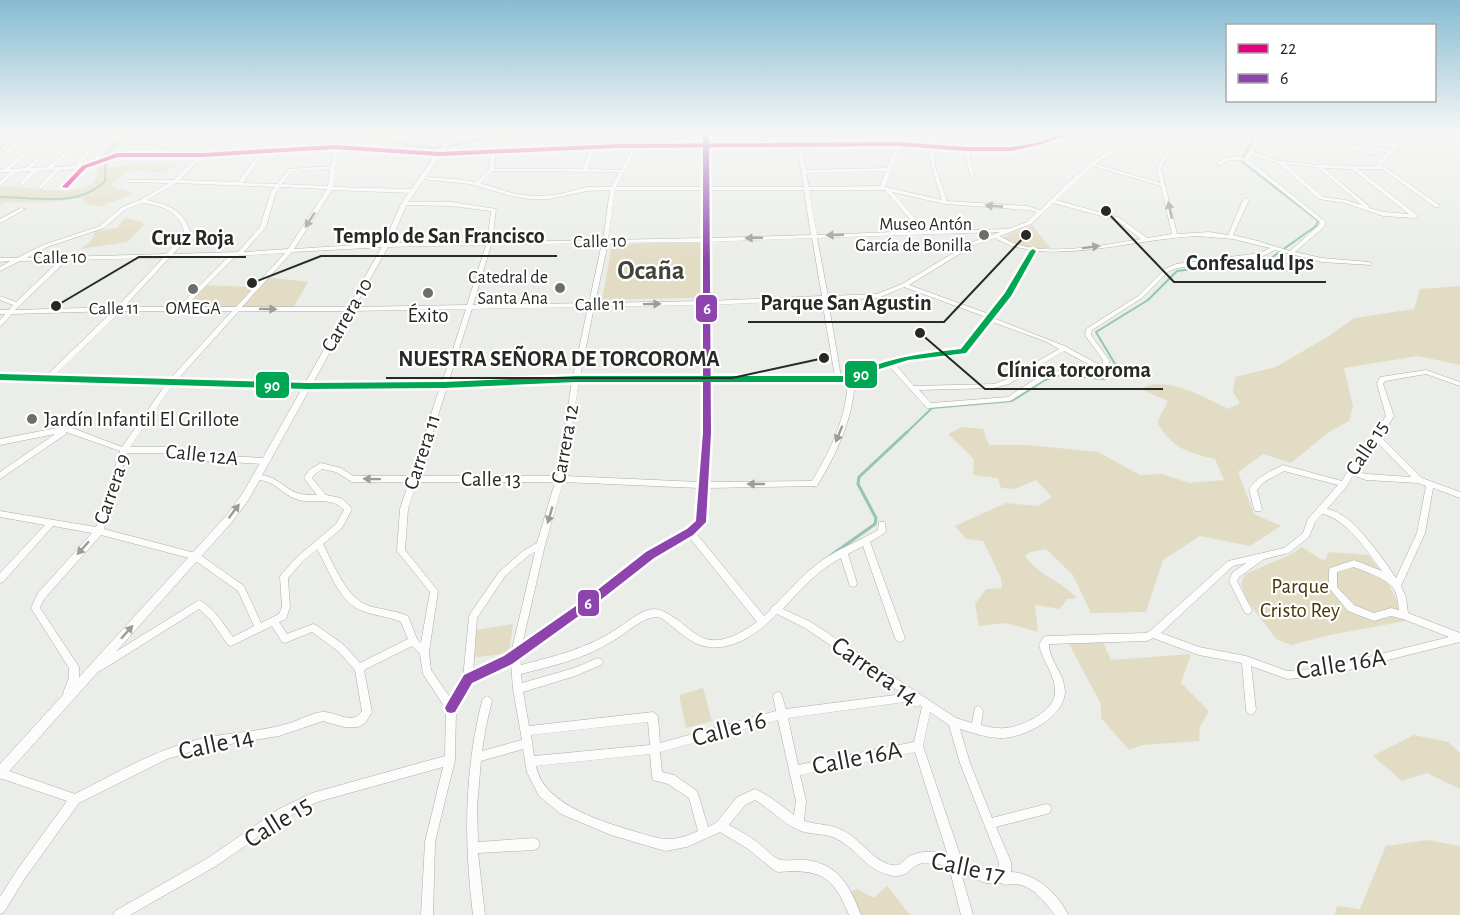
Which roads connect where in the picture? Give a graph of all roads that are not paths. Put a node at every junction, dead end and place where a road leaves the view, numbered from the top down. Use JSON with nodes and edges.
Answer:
{"nodes":[{"id":1,"x":31,"y":175,"type":"edge"},
{"id":2,"x":53,"y":175,"type":"edge"},
{"id":3,"x":77,"y":175,"type":"edge"},
{"id":4,"x":183,"y":175,"type":"edge"},
{"id":5,"x":246,"y":175,"type":"edge"},
{"id":6,"x":287,"y":175,"type":"edge"},
{"id":7,"x":331,"y":175,"type":"edge"},
{"id":8,"x":424,"y":175,"type":"edge"},
{"id":9,"x":486,"y":175,"type":"edge"},
{"id":10,"x":619,"y":175,"type":"edge"},
{"id":11,"x":707,"y":175,"type":"edge"},
{"id":12,"x":803,"y":175,"type":"edge"},
{"id":13,"x":888,"y":175,"type":"edge"},
{"id":14,"x":936,"y":175,"type":"edge"},
{"id":15,"x":1080,"y":175,"type":"edge"},
{"id":16,"x":1128,"y":175,"type":"edge"},
{"id":17,"x":1160,"y":175,"type":"edge"},
{"id":18,"x":1264,"y":175,"type":"edge"},
{"id":19,"x":1294,"y":175,"type":"edge"},
{"id":20,"x":1328,"y":175,"type":"edge"},
{"id":21,"x":1363,"y":175,"type":"edge"},
{"id":22,"x":1390,"y":175,"type":"edge"},
{"id":23,"x":422,"y":178,"type":"junction"},
{"id":24,"x":127,"y":181,"type":"dead end"},
{"id":25,"x":176,"y":181,"type":"junction"},
{"id":26,"x":240,"y":183,"type":"junction"},
{"id":27,"x":22,"y":184,"type":"dead end"},
{"id":28,"x":477,"y":184,"type":"junction"},
{"id":29,"x":1162,"y":185,"type":"junction"},
{"id":30,"x":41,"y":187,"type":"dead end"},
{"id":31,"x":277,"y":187,"type":"junction"},
{"id":32,"x":805,"y":187,"type":"junction"},
{"id":33,"x":65,"y":188,"type":"dead end"},
{"id":34,"x":330,"y":189,"type":"junction"},
{"id":35,"x":613,"y":189,"type":"junction"},
{"id":36,"x":707,"y":189,"type":"junction"},
{"id":37,"x":884,"y":189,"type":"junction"},
{"id":38,"x":412,"y":191,"type":"junction"},
{"id":39,"x":142,"y":201,"type":"junction"},
{"id":40,"x":1052,"y":201,"type":"junction"},
{"id":41,"x":1246,"y":201,"type":"dead end"},
{"id":42,"x":945,"y":202,"type":"junction"},
{"id":43,"x":404,"y":204,"type":"junction"},
{"id":44,"x":1437,"y":206,"type":"dead end"},
{"id":45,"x":23,"y":209,"type":"dead end"},
{"id":46,"x":1042,"y":212,"type":"junction"},
{"id":47,"x":1373,"y":212,"type":"junction"},
{"id":48,"x":0,"y":221,"type":"edge"},
{"id":49,"x":924,"y":232,"type":"junction"},
{"id":50,"x":994,"y":234,"type":"junction"},
{"id":51,"x":812,"y":235,"type":"junction"},
{"id":52,"x":1175,"y":235,"type":"junction"},
{"id":53,"x":1230,"y":236,"type":"junction"},
{"id":54,"x":1145,"y":239,"type":"junction"},
{"id":55,"x":705,"y":240,"type":"junction"},
{"id":56,"x":605,"y":242,"type":"junction"},
{"id":57,"x":489,"y":244,"type":"junction"},
{"id":58,"x":386,"y":245,"type":"junction"},
{"id":59,"x":1282,"y":250,"type":"junction"},
{"id":60,"x":290,"y":251,"type":"junction"},
{"id":61,"x":1032,"y":251,"type":"junction"},
{"id":62,"x":237,"y":254,"type":"junction"},
{"id":63,"x":168,"y":255,"type":"junction"},
{"id":64,"x":18,"y":259,"type":"junction"},
{"id":65,"x":65,"y":259,"type":"junction"},
{"id":66,"x":0,"y":260,"type":"edge"},
{"id":67,"x":1369,"y":264,"type":"dead end"},
{"id":68,"x":0,"y":269,"type":"edge"},
{"id":69,"x":904,"y":285,"type":"junction"},
{"id":70,"x":0,"y":298,"type":"edge"},
{"id":71,"x":825,"y":299,"type":"junction"},
{"id":72,"x":706,"y":303,"type":"junction"},
{"id":73,"x":17,"y":304,"type":"junction"},
{"id":74,"x":591,"y":304,"type":"junction"},
{"id":75,"x":236,"y":308,"type":"junction"},
{"id":76,"x":469,"y":308,"type":"junction"},
{"id":77,"x":119,"y":309,"type":"junction"},
{"id":78,"x":180,"y":309,"type":"junction"},
{"id":79,"x":350,"y":309,"type":"junction"},
{"id":80,"x":11,"y":311,"type":"junction"},
{"id":81,"x":0,"y":312,"type":"edge"},
{"id":82,"x":989,"y":317,"type":"junction"},
{"id":83,"x":0,"y":324,"type":"edge"},
{"id":84,"x":1065,"y":348,"type":"junction"},
{"id":85,"x":890,"y":363,"type":"junction"},
{"id":86,"x":1106,"y":370,"type":"junction"},
{"id":87,"x":0,"y":376,"type":"edge"},
{"id":88,"x":838,"y":377,"type":"junction"},
{"id":89,"x":48,"y":378,"type":"junction"},
{"id":90,"x":707,"y":378,"type":"junction"},
{"id":91,"x":576,"y":379,"type":"junction"},
{"id":92,"x":852,"y":379,"type":"junction"},
{"id":93,"x":171,"y":382,"type":"junction"},
{"id":94,"x":1460,"y":384,"type":"edge"},
{"id":95,"x":444,"y":385,"type":"junction"},
{"id":96,"x":307,"y":386,"type":"junction"},
{"id":97,"x":913,"y":388,"type":"junction"},
{"id":98,"x":67,"y":429,"type":"junction"},
{"id":99,"x":1377,"y":437,"type":"junction"},
{"id":100,"x":0,"y":442,"type":"edge"},
{"id":101,"x":124,"y":450,"type":"junction"},
{"id":102,"x":266,"y":461,"type":"junction"},
{"id":103,"x":1351,"y":472,"type":"junction"},
{"id":104,"x":0,"y":476,"type":"edge"},
{"id":105,"x":258,"y":477,"type":"junction"},
{"id":106,"x":560,"y":479,"type":"junction"},
{"id":107,"x":413,"y":480,"type":"junction"},
{"id":108,"x":1419,"y":480,"type":"junction"},
{"id":109,"x":702,"y":484,"type":"junction"},
{"id":110,"x":1344,"y":484,"type":"junction"},
{"id":111,"x":1430,"y":485,"type":"junction"},
{"id":112,"x":1460,"y":495,"type":"edge"},
{"id":113,"x":323,"y":497,"type":"junction"},
{"id":114,"x":1258,"y":509,"type":"dead end"},
{"id":115,"x":1321,"y":511,"type":"junction"},
{"id":116,"x":0,"y":514,"type":"edge"},
{"id":117,"x":52,"y":522,"type":"junction"},
{"id":118,"x":882,"y":524,"type":"dead end"},
{"id":119,"x":99,"y":531,"type":"junction"},
{"id":120,"x":690,"y":532,"type":"junction"},
{"id":121,"x":866,"y":542,"type":"junction"},
{"id":122,"x":319,"y":544,"type":"junction"},
{"id":123,"x":541,"y":545,"type":"junction"},
{"id":124,"x":844,"y":553,"type":"junction"},
{"id":125,"x":196,"y":556,"type":"junction"},
{"id":126,"x":1262,"y":558,"type":"junction"},
{"id":127,"x":0,"y":579,"type":"edge"},
{"id":128,"x":853,"y":583,"type":"dead end"},
{"id":129,"x":1397,"y":586,"type":"junction"},
{"id":130,"x":775,"y":609,"type":"junction"},
{"id":131,"x":1248,"y":610,"type":"dead end"},
{"id":132,"x":1404,"y":615,"type":"junction"},
{"id":133,"x":274,"y":622,"type":"junction"},
{"id":134,"x":763,"y":622,"type":"junction"},
{"id":135,"x":259,"y":628,"type":"junction"},
{"id":136,"x":1154,"y":634,"type":"junction"},
{"id":137,"x":1460,"y":637,"type":"edge"},
{"id":138,"x":900,"y":638,"type":"dead end"},
{"id":139,"x":413,"y":641,"type":"junction"},
{"id":140,"x":424,"y":652,"type":"junction"},
{"id":141,"x":516,"y":654,"type":"junction"},
{"id":142,"x":1246,"y":660,"type":"junction"},
{"id":143,"x":598,"y":662,"type":"dead end"},
{"id":144,"x":359,"y":668,"type":"junction"},
{"id":145,"x":516,"y":671,"type":"junction"},
{"id":146,"x":90,"y":673,"type":"junction"},
{"id":147,"x":468,"y":679,"type":"junction"},
{"id":148,"x":518,"y":689,"type":"junction"},
{"id":149,"x":778,"y":696,"type":"dead end"},
{"id":150,"x":487,"y":701,"type":"dead end"},
{"id":151,"x":927,"y":706,"type":"junction"},
{"id":152,"x":60,"y":707,"type":"junction"},
{"id":153,"x":451,"y":708,"type":"junction"},
{"id":154,"x":1251,"y":710,"type":"dead end"},
{"id":155,"x":978,"y":711,"type":"dead end"},
{"id":156,"x":783,"y":714,"type":"junction"},
{"id":157,"x":953,"y":722,"type":"junction"},
{"id":158,"x":976,"y":729,"type":"junction"},
{"id":159,"x":525,"y":731,"type":"junction"},
{"id":160,"x":527,"y":742,"type":"junction"},
{"id":161,"x":918,"y":746,"type":"junction"},
{"id":162,"x":655,"y":749,"type":"junction"},
{"id":163,"x":477,"y":757,"type":"junction"},
{"id":164,"x":450,"y":760,"type":"junction"},
{"id":165,"x":531,"y":761,"type":"junction"},
{"id":166,"x":795,"y":771,"type":"junction"},
{"id":167,"x":0,"y":773,"type":"edge"},
{"id":168,"x":75,"y":799,"type":"junction"},
{"id":169,"x":1046,"y":809,"type":"dead end"},
{"id":170,"x":798,"y":824,"type":"junction"},
{"id":171,"x":989,"y":824,"type":"junction"},
{"id":172,"x":722,"y":826,"type":"junction"},
{"id":173,"x":704,"y":833,"type":"junction"},
{"id":174,"x":534,"y":844,"type":"dead end"},
{"id":175,"x":472,"y":848,"type":"junction"},
{"id":176,"x":952,"y":863,"type":"junction"},
{"id":177,"x":1005,"y":879,"type":"junction"},
{"id":178,"x":0,"y":908,"type":"edge"},
{"id":179,"x":119,"y":915,"type":"edge"},
{"id":180,"x":427,"y":915,"type":"edge"},
{"id":181,"x":479,"y":915,"type":"edge"},
{"id":182,"x":855,"y":915,"type":"edge"},
{"id":183,"x":968,"y":915,"type":"edge"},
{"id":184,"x":1062,"y":915,"type":"edge"}],
"edges":[{"from":1,"to":27,"type":"street"},
{"from":2,"to":30,"type":"street"},
{"from":3,"to":33,"type":"street"},
{"from":4,"to":25,"type":"street"},
{"from":5,"to":26,"type":"street"},
{"from":6,"to":31,"type":"street"},
{"from":7,"to":34,"type":"street","name":"Carrera 9"},
{"from":8,"to":23,"type":"street","name":"Carrera 10"},
{"from":9,"to":28,"type":"street"},
{"from":10,"to":35,"type":"street","name":"Carrera 12"},
{"from":11,"to":36,"type":"street"},
{"from":12,"to":32,"type":"street"},
{"from":13,"to":37,"type":"street"},
{"from":14,"to":42,"type":"street"},
{"from":15,"to":40,"type":"street"},
{"from":16,"to":29,"type":"street"},
{"from":17,"to":29,"type":"street"},
{"from":18,"to":59,"type":"street"},
{"from":19,"to":47,"type":"street"},
{"from":20,"to":47,"type":"street"},
{"from":21,"to":47,"type":"street"},
{"from":22,"to":44,"type":"street"},
{"from":23,"to":28,"type":"street"},
{"from":23,"to":38,"type":"street","name":"Carrera 10"},
{"from":24,"to":25,"type":"street"},
{"from":25,"to":26,"type":"street"},
{"from":25,"to":39,"type":"street"},
{"from":26,"to":31,"type":"street"},
{"from":28,"to":35,"type":"street"},
{"from":52,"to":29,"type":"street","one_way":true},
{"from":31,"to":34,"type":"street"},
{"from":31,"to":62,"type":"street"},
{"from":32,"to":36,"type":"street"},
{"from":32,"to":37,"type":"street"},
{"from":32,"to":51,"type":"street"},
{"from":34,"to":38,"type":"street"},
{"from":34,"to":60,"type":"street","name":"Carrera 9","one_way":true},
{"from":35,"to":36,"type":"street"},
{"from":35,"to":56,"type":"street","name":"Carrera 12"},
{"from":36,"to":55,"type":"street"},
{"from":37,"to":42,"type":"street"},
{"from":37,"to":49,"type":"street"},
{"from":38,"to":43,"type":"street","name":"Carrera 10"},
{"from":39,"to":63,"type":"street"},
{"from":39,"to":64,"type":"street"},
{"from":40,"to":46,"type":"street"},
{"from":40,"to":54,"type":"street"},
{"from":41,"to":53,"type":"street"},
{"from":46,"to":42,"type":"street","one_way":true},
{"from":43,"to":57,"type":"street","name":"Carrera 11"},
{"from":43,"to":58,"type":"street","name":"Carrera 10"},
{"from":45,"to":48,"type":"street"},
{"from":46,"to":50,"type":"street","name":"Calle 10"},
{"from":49,"to":50,"type":"street","name":"Calle 10"},
{"from":49,"to":51,"type":"street","name":"Calle 10","one_way":true},
{"from":50,"to":61,"type":"street"},
{"from":50,"to":69,"type":"street","name":"Calle 11"},
{"from":51,"to":55,"type":"street","name":"Calle 10","one_way":true},
{"from":51,"to":71,"type":"street"},
{"from":52,"to":53,"type":"street"},
{"from":52,"to":54,"type":"street"},
{"from":53,"to":59,"type":"street"},
{"from":61,"to":54,"type":"street","one_way":true},
{"from":55,"to":56,"type":"street","name":"Calle 10"},
{"from":55,"to":72,"type":"street"},
{"from":56,"to":57,"type":"street","name":"Calle 10"},
{"from":56,"to":74,"type":"street","name":"Carrera 12"},
{"from":57,"to":58,"type":"street","name":"Calle 10"},
{"from":57,"to":76,"type":"street","name":"Carrera 11"},
{"from":58,"to":60,"type":"street","name":"Calle 10"},
{"from":58,"to":79,"type":"street","name":"Carrera 10"},
{"from":59,"to":67,"type":"street"},
{"from":59,"to":86,"type":"street"},
{"from":60,"to":62,"type":"street","name":"Calle 10"},
{"from":60,"to":75,"type":"street","name":"Carrera 9"},
{"from":61,"to":82,"type":"street"},
{"from":62,"to":63,"type":"street","name":"Calle 10"},
{"from":62,"to":78,"type":"street"},
{"from":63,"to":65,"type":"street","name":"Calle 10"},
{"from":63,"to":77,"type":"street"},
{"from":64,"to":65,"type":"street","name":"Calle 10"},
{"from":64,"to":66,"type":"street","name":"Calle 10"},
{"from":64,"to":68,"type":"street"},
{"from":65,"to":73,"type":"street"},
{"from":69,"to":71,"type":"street","name":"Calle 11"},
{"from":69,"to":82,"type":"street"},
{"from":70,"to":73,"type":"street"},
{"from":71,"to":72,"type":"street","name":"Calle 11"},
{"from":71,"to":88,"type":"street"},
{"from":74,"to":72,"type":"street","name":"Calle 11","one_way":true},
{"from":72,"to":90,"type":"street"},
{"from":73,"to":80,"type":"street"},
{"from":74,"to":76,"type":"street","name":"Calle 11"},
{"from":74,"to":91,"type":"street","name":"Carrera 12"},
{"from":75,"to":78,"type":"street","name":"Calle 11"},
{"from":75,"to":79,"type":"street","name":"Calle 11","one_way":true},
{"from":75,"to":93,"type":"street","name":"Carrera 9"},
{"from":76,"to":79,"type":"street","name":"Calle 11"},
{"from":76,"to":95,"type":"street","name":"Carrera 11"},
{"from":77,"to":78,"type":"street","name":"Calle 11"},
{"from":77,"to":80,"type":"street","name":"Calle 11"},
{"from":77,"to":89,"type":"street"},
{"from":79,"to":96,"type":"street","name":"Carrera 10"},
{"from":80,"to":81,"type":"street","name":"Calle 11"},
{"from":80,"to":83,"type":"street"},
{"from":82,"to":84,"type":"street"},
{"from":82,"to":85,"type":"street"},
{"from":84,"to":86,"type":"street"},
{"from":84,"to":97,"type":"street"},
{"from":85,"to":92,"type":"street"},
{"from":85,"to":97,"type":"street"},
{"from":86,"to":97,"type":"street"},
{"from":87,"to":89,"type":"street"},
{"from":88,"to":90,"type":"street"},
{"from":88,"to":92,"type":"street"},
{"from":89,"to":93,"type":"street"},
{"from":90,"to":91,"type":"street"},
{"from":90,"to":109,"type":"street"},
{"from":91,"to":95,"type":"street"},
{"from":91,"to":106,"type":"street","name":"Carrera 12"},
{"from":92,"to":109,"type":"street","name":"Calle 13","one_way":true},
{"from":93,"to":96,"type":"street"},
{"from":93,"to":101,"type":"street","name":"Carrera 9"},
{"from":94,"to":99,"type":"street","name":"Calle 15"},
{"from":95,"to":96,"type":"street"},
{"from":95,"to":107,"type":"street","name":"Carrera 11"},
{"from":96,"to":102,"type":"street","name":"Carrera 10"},
{"from":98,"to":100,"type":"street"},
{"from":98,"to":101,"type":"street","name":"Calle 12A"},
{"from":98,"to":104,"type":"street"},
{"from":99,"to":103,"type":"street","name":"Calle 15"},
{"from":99,"to":108,"type":"street"},
{"from":101,"to":102,"type":"street","name":"Calle 12A"},
{"from":101,"to":119,"type":"street","name":"Carrera 9"},
{"from":102,"to":105,"type":"street","name":"Carrera 10"},
{"from":103,"to":108,"type":"street"},
{"from":103,"to":110,"type":"street","name":"Calle 15"},
{"from":105,"to":113,"type":"street"},
{"from":125,"to":105,"type":"street","name":"Carrera 10","one_way":true},
{"from":106,"to":107,"type":"street","name":"Calle 13"},
{"from":106,"to":109,"type":"street","name":"Calle 13"},
{"from":106,"to":123,"type":"street","name":"Carrera 12","one_way":true},
{"from":107,"to":113,"type":"street","name":"Calle 13","one_way":true},
{"from":107,"to":140,"type":"street","name":"Carrera 11"},
{"from":108,"to":111,"type":"street"},
{"from":109,"to":120,"type":"street"},
{"from":110,"to":114,"type":"street"},
{"from":110,"to":115,"type":"street","name":"Calle 15"},
{"from":111,"to":112,"type":"street"},
{"from":111,"to":129,"type":"street"},
{"from":113,"to":122,"type":"street"},
{"from":115,"to":126,"type":"street","name":"Calle 15"},
{"from":115,"to":129,"type":"street"},
{"from":116,"to":117,"type":"street"},
{"from":117,"to":119,"type":"street"},
{"from":117,"to":127,"type":"street"},
{"from":118,"to":121,"type":"street"},
{"from":119,"to":125,"type":"street"},
{"from":119,"to":152,"type":"street","name":"Carrera 9","one_way":true},
{"from":120,"to":134,"type":"street"},
{"from":120,"to":141,"type":"street"},
{"from":121,"to":124,"type":"street"},
{"from":121,"to":138,"type":"street"},
{"from":122,"to":133,"type":"street"},
{"from":122,"to":139,"type":"street","name":"Carrera 11"},
{"from":123,"to":141,"type":"street","name":"Carrera 12"},
{"from":123,"to":147,"type":"street"},
{"from":124,"to":128,"type":"street"},
{"from":124,"to":130,"type":"street"},
{"from":125,"to":135,"type":"street"},
{"from":146,"to":125,"type":"street","name":"Carrera 10","one_way":true},
{"from":126,"to":131,"type":"street"},
{"from":126,"to":136,"type":"street"},
{"from":129,"to":132,"type":"street"},
{"from":129,"to":132,"type":"street"},
{"from":130,"to":134,"type":"street"},
{"from":130,"to":151,"type":"street","name":"Carrera 14"},
{"from":132,"to":137,"type":"street"},
{"from":133,"to":135,"type":"street"},
{"from":133,"to":144,"type":"street"},
{"from":134,"to":145,"type":"street"},
{"from":135,"to":146,"type":"street"},
{"from":136,"to":142,"type":"street","name":"Calle 16A"},
{"from":136,"to":158,"type":"street"},
{"from":137,"to":142,"type":"street","name":"Calle 16A"},
{"from":139,"to":140,"type":"street","name":"Carrera 11"},
{"from":139,"to":144,"type":"street"},
{"from":140,"to":153,"type":"street","name":"Carrera 11"},
{"from":141,"to":145,"type":"street","name":"Carrera 12"},
{"from":141,"to":147,"type":"street"},
{"from":142,"to":154,"type":"street"},
{"from":143,"to":148,"type":"street"},
{"from":144,"to":168,"type":"street","name":"Calle 14"},
{"from":145,"to":148,"type":"street","name":"Carrera 12"},
{"from":146,"to":152,"type":"street","name":"Carrera 10"},
{"from":147,"to":153,"type":"street"},
{"from":148,"to":159,"type":"street","name":"Carrera 12"},
{"from":149,"to":156,"type":"street"},
{"from":150,"to":163,"type":"street"},
{"from":151,"to":156,"type":"street","name":"Calle 16"},
{"from":151,"to":157,"type":"street"},
{"from":151,"to":161,"type":"street","name":"Carrera 14"},
{"from":152,"to":167,"type":"street","name":"Carrera 10"},
{"from":153,"to":164,"type":"street"},
{"from":155,"to":158,"type":"street"},
{"from":156,"to":162,"type":"street","name":"Calle 16"},
{"from":156,"to":166,"type":"street"},
{"from":157,"to":158,"type":"street"},
{"from":157,"to":171,"type":"street"},
{"from":159,"to":160,"type":"street","name":"Carrera 12"},
{"from":159,"to":162,"type":"street"},
{"from":160,"to":163,"type":"street"},
{"from":160,"to":165,"type":"street","name":"Carrera 12"},
{"from":161,"to":166,"type":"street","name":"Calle 16A"},
{"from":161,"to":176,"type":"street"},
{"from":162,"to":165,"type":"street","name":"Calle 16"},
{"from":162,"to":173,"type":"street"},
{"from":163,"to":175,"type":"street"},
{"from":164,"to":179,"type":"street","name":"Calle 15"},
{"from":164,"to":180,"type":"street"},
{"from":165,"to":173,"type":"street"},
{"from":166,"to":170,"type":"street"},
{"from":167,"to":168,"type":"street"},
{"from":168,"to":178,"type":"street"},
{"from":169,"to":171,"type":"street"},
{"from":170,"to":172,"type":"street","name":"Calle 17"},
{"from":170,"to":176,"type":"street","name":"Calle 17"},
{"from":171,"to":177,"type":"street"},
{"from":172,"to":173,"type":"street"},
{"from":172,"to":182,"type":"street"},
{"from":174,"to":175,"type":"street"},
{"from":175,"to":181,"type":"street"},
{"from":176,"to":177,"type":"street","name":"Calle 17"},
{"from":176,"to":183,"type":"street"},
{"from":177,"to":184,"type":"street","name":"Calle 17"}]}
